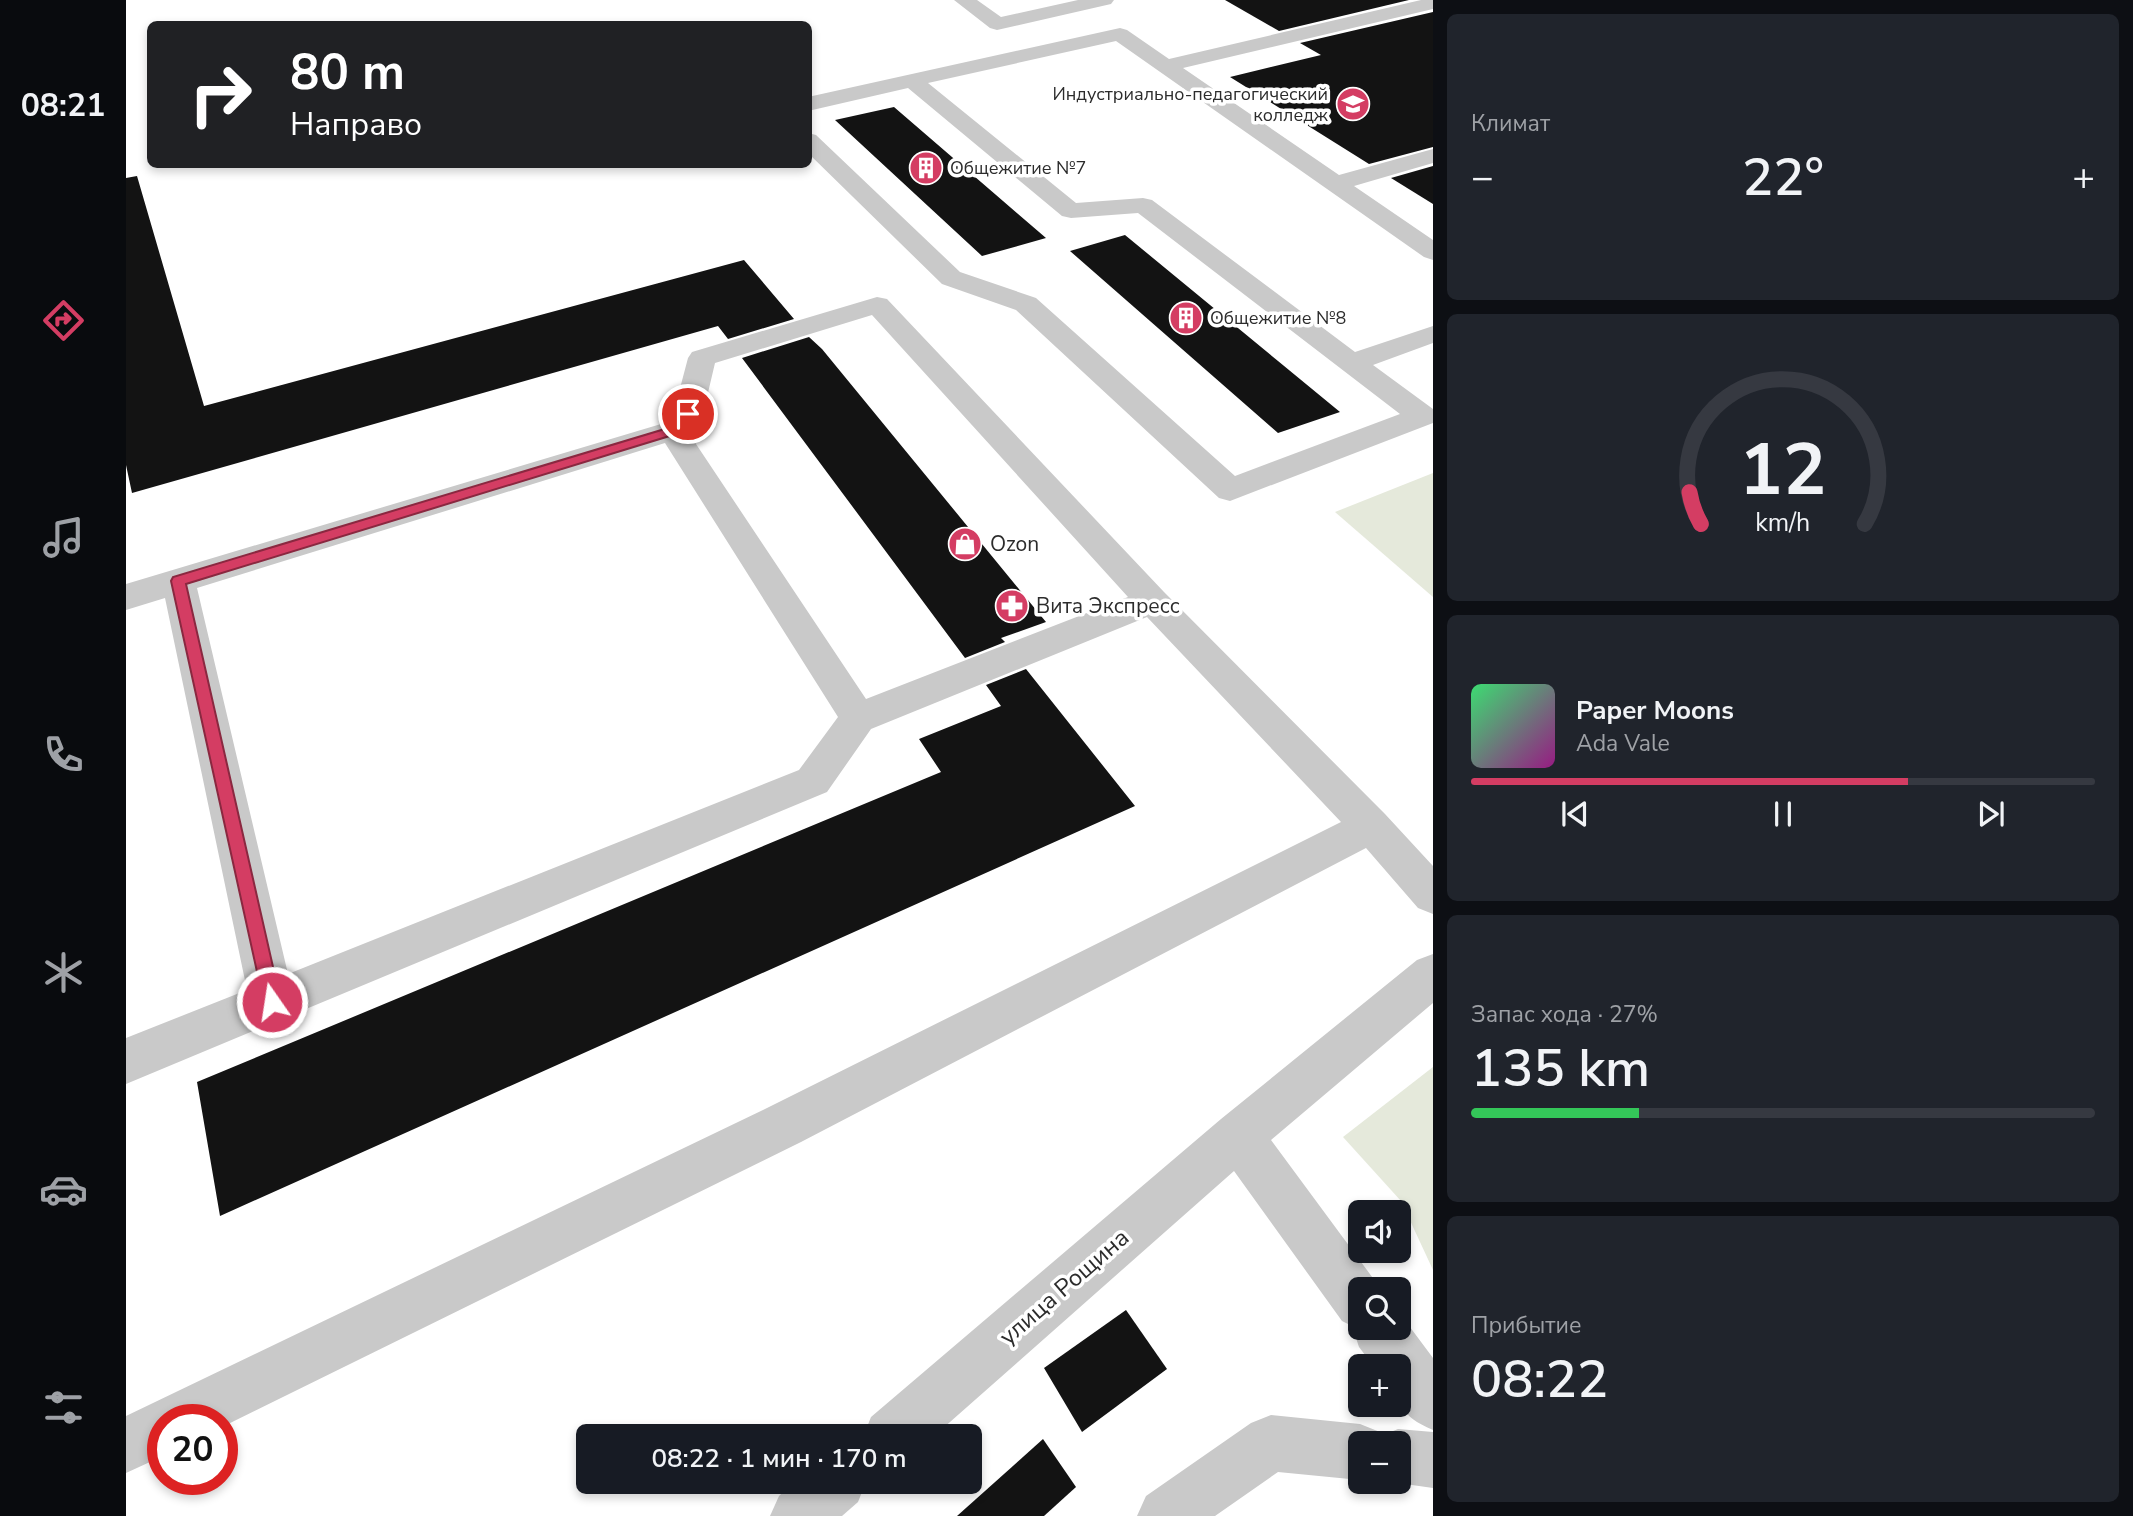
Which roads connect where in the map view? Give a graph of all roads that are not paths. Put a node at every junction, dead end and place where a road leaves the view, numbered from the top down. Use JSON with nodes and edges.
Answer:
{"nodes":[{"id":1,"x":964,"y":0,"type":"edge"},
{"id":2,"x":1104,"y":0,"type":"edge"},
{"id":3,"x":1433,"y":3,"type":"edge"},
{"id":4,"x":1166,"y":66,"type":"junction"},
{"id":5,"x":912,"y":80,"type":"junction"},
{"id":6,"x":812,"y":103,"type":"edge"},
{"id":7,"x":812,"y":144,"type":"edge"},
{"id":8,"x":1433,"y":156,"type":"edge"},
{"id":9,"x":1335,"y":184,"type":"junction"},
{"id":10,"x":1433,"y":252,"type":"edge"},
{"id":11,"x":1433,"y":334,"type":"edge"},
{"id":12,"x":1352,"y":363,"type":"junction"},
{"id":13,"x":672,"y":431,"type":"junction"},
{"id":14,"x":178,"y":581,"type":"junction"},
{"id":15,"x":126,"y":597,"type":"edge"},
{"id":16,"x":1152,"y":601,"type":"junction"},
{"id":17,"x":858,"y":718,"type":"junction"},
{"id":18,"x":1371,"y":826,"type":"junction"},
{"id":19,"x":1433,"y":895,"type":"edge"},
{"id":20,"x":1433,"y":975,"type":"edge"},
{"id":21,"x":272,"y":1002,"type":"junction"},
{"id":22,"x":126,"y":1061,"type":"edge"},
{"id":23,"x":1238,"y":1136,"type":"junction"},
{"id":24,"x":1348,"y":1287,"type":"edge"},
{"id":25,"x":1387,"y":1340,"type":"edge"},
{"id":26,"x":1433,"y":1403,"type":"edge"},
{"id":27,"x":210,"y":1404,"type":"edge"},
{"id":28,"x":906,"y":1424,"type":"edge"},
{"id":29,"x":147,"y":1435,"type":"edge"},
{"id":30,"x":126,"y":1445,"type":"edge"},
{"id":31,"x":1348,"y":1451,"type":"edge"},
{"id":32,"x":1411,"y":1458,"type":"edge"},
{"id":33,"x":1433,"y":1461,"type":"edge"},
{"id":34,"x":824,"y":1494,"type":"edge"},
{"id":35,"x":799,"y":1516,"type":"edge"},
{"id":36,"x":1166,"y":1516,"type":"edge"}],
"edges":[{"from":1,"to":2,"type":"street"},
{"from":3,"to":4,"type":"street"},
{"from":4,"to":5,"type":"street"},
{"from":4,"to":9,"type":"street"},
{"from":5,"to":6,"type":"street"},
{"from":5,"to":12,"type":"street"},
{"from":7,"to":12,"type":"street"},
{"from":8,"to":9,"type":"street"},
{"from":9,"to":10,"type":"street"},
{"from":11,"to":12,"type":"street"},
{"from":13,"to":14,"type":"street"},
{"from":13,"to":16,"type":"street"},
{"from":13,"to":17,"type":"street"},
{"from":14,"to":15,"type":"street"},
{"from":14,"to":21,"type":"street"},
{"from":16,"to":17,"type":"street"},
{"from":16,"to":18,"type":"street"},
{"from":17,"to":21,"type":"street"},
{"from":18,"to":19,"type":"street"},
{"from":18,"to":27,"type":"street"},
{"from":20,"to":23,"type":"street","name":"улица Рощина"},
{"from":21,"to":22,"type":"street"},
{"from":23,"to":24,"type":"street"},
{"from":23,"to":28,"type":"street","name":"улица Рощина"},
{"from":25,"to":26,"type":"street"},
{"from":29,"to":30,"type":"street"},
{"from":31,"to":36,"type":"street"},
{"from":32,"to":33,"type":"street"},
{"from":34,"to":35,"type":"street"}]}
